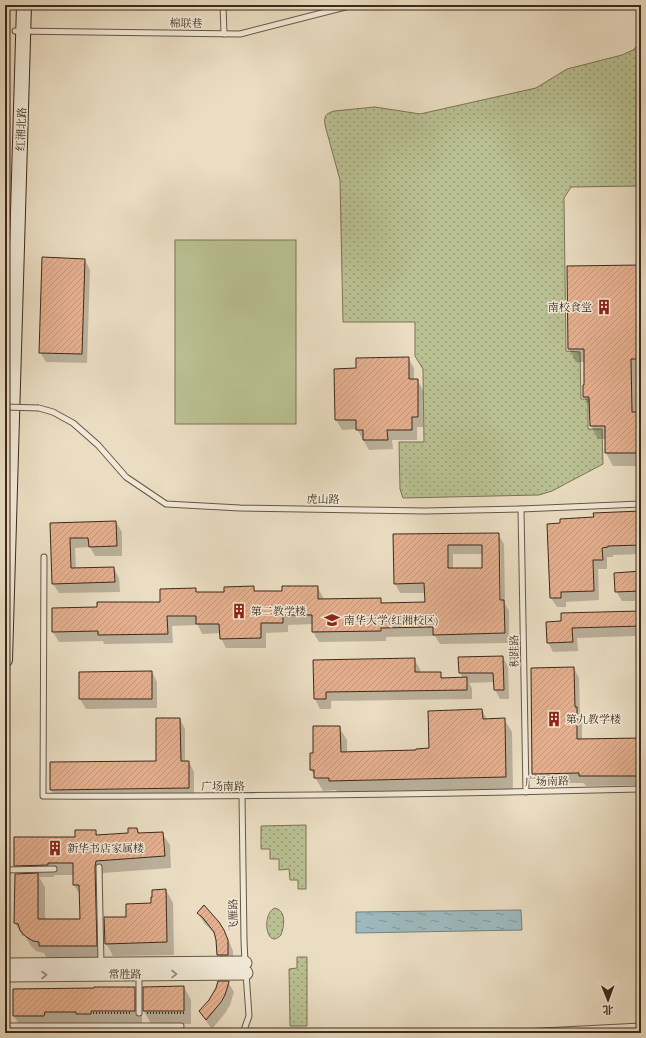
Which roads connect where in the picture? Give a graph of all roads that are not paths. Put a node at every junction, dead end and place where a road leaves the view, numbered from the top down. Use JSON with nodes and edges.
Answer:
{"nodes":[{"id":1,"x":15,"y":5,"type":"edge"},
{"id":2,"x":24,"y":5,"type":"edge"},
{"id":3,"x":223,"y":5,"type":"edge"},
{"id":4,"x":353,"y":5,"type":"edge"},
{"id":5,"x":331,"y":8,"type":"edge"},
{"id":6,"x":19,"y":31,"type":"junction"},
{"id":7,"x":224,"y":34,"type":"junction"},
{"id":8,"x":5,"y":340,"type":"edge"},
{"id":9,"x":5,"y":407,"type":"edge"},
{"id":10,"x":641,"y":504,"type":"edge"},
{"id":11,"x":521,"y":509,"type":"junction"},
{"id":12,"x":44,"y":557,"type":"dead end"},
{"id":13,"x":5,"y":660,"type":"edge"},
{"id":14,"x":641,"y":789,"type":"edge"},
{"id":15,"x":526,"y":792,"type":"junction"},
{"id":16,"x":242,"y":796,"type":"junction"},
{"id":17,"x":99,"y":867,"type":"dead end"},
{"id":18,"x":54,"y":869,"type":"dead end"},
{"id":19,"x":5,"y":870,"type":"edge"},
{"id":20,"x":5,"y":965,"type":"edge"},
{"id":21,"x":246,"y":968,"type":"junction"},
{"id":22,"x":139,"y":969,"type":"junction"},
{"id":23,"x":101,"y":970,"type":"junction"},
{"id":24,"x":5,"y":975,"type":"edge"},
{"id":25,"x":139,"y":1014,"type":"dead end"},
{"id":26,"x":5,"y":1026,"type":"edge"},
{"id":27,"x":180,"y":1026,"type":"dead end"},
{"id":28,"x":641,"y":1026,"type":"edge"},
{"id":29,"x":243,"y":1033,"type":"edge"},
{"id":30,"x":504,"y":1033,"type":"edge"}],
"edges":[{"from":1,"to":6,"type":"main road","name":"红湘北路"},
{"from":2,"to":6,"type":"main road","name":"红湘北路"},
{"from":3,"to":7,"type":"lane"},
{"from":4,"to":5,"type":"lane","name":"棉联巷"},
{"from":5,"to":7,"type":"lane","name":"棉联巷"},
{"from":6,"to":7,"type":"lane","name":"棉联巷"},
{"from":6,"to":8,"type":"main road","name":"红湘北路"},
{"from":6,"to":13,"type":"main road","name":"红湘北路"},
{"from":9,"to":11,"type":"lane","name":"虎山路","bridge":true},
{"from":10,"to":11,"type":"lane","name":"虎山路"},
{"from":11,"to":15,"type":"lane","name":"积跬路"},
{"from":12,"to":16,"type":"lane","name":"广场南路"},
{"from":14,"to":15,"type":"lane","name":"广场南路"},
{"from":15,"to":16,"type":"lane","name":"广场南路"},
{"from":16,"to":21,"type":"lane","name":"飞雁路"},
{"from":17,"to":23,"type":"lane"},
{"from":18,"to":19,"type":"lane"},
{"from":20,"to":23,"type":"street","name":"常胜路"},
{"from":21,"to":22,"type":"street","name":"常胜路"},
{"from":21,"to":29,"type":"lane","name":"飞雁路"},
{"from":22,"to":23,"type":"street","name":"常胜路"},
{"from":22,"to":25,"type":"lane"},
{"from":24,"to":23,"type":"street","name":"常胜路","one_way":true},
{"from":26,"to":27,"type":"lane"},
{"from":28,"to":30,"type":"lane"}]}
